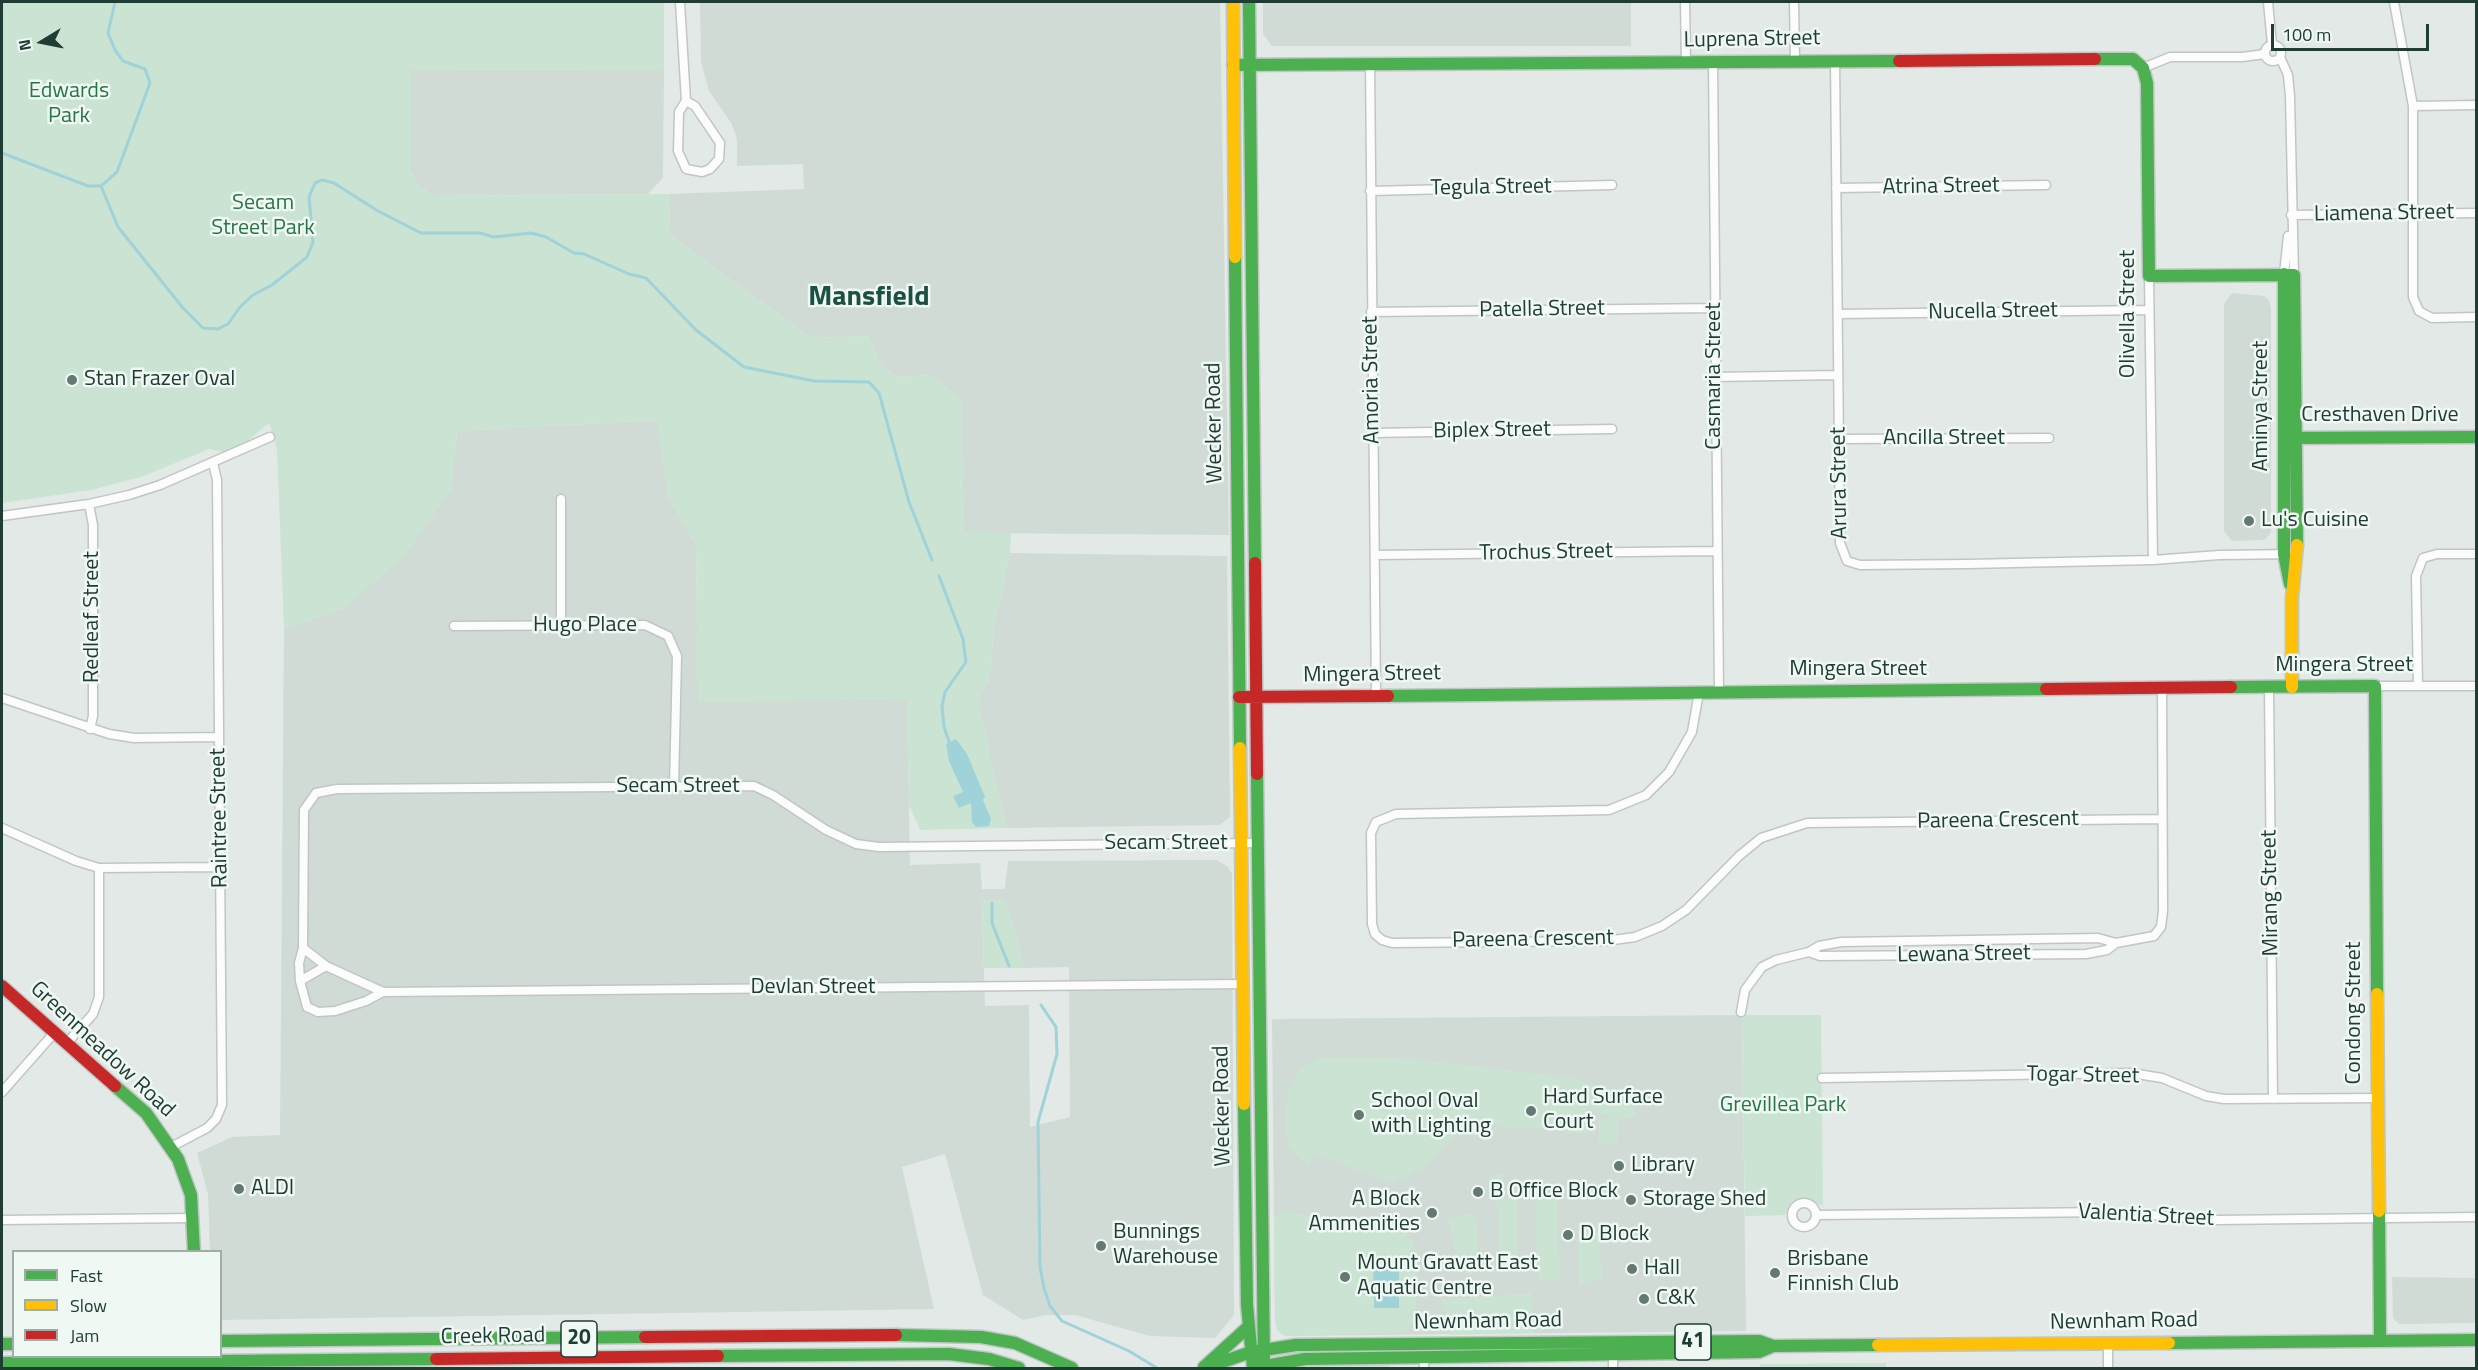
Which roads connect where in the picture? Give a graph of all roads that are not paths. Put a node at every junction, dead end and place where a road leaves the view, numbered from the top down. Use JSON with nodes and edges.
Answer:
{"nodes":[{"id":1,"x":680,"y":2,"type":"edge"},
{"id":2,"x":1233,"y":2,"type":"edge"},
{"id":3,"x":1249,"y":2,"type":"edge"},
{"id":4,"x":1685,"y":2,"type":"edge"},
{"id":5,"x":1794,"y":2,"type":"edge"},
{"id":6,"x":2268,"y":2,"type":"edge"},
{"id":7,"x":2394,"y":2,"type":"edge"},
{"id":8,"x":2272,"y":44,"type":"junction"},
{"id":9,"x":2265,"y":54,"type":"junction"},
{"id":10,"x":2280,"y":57,"type":"junction"},
{"id":11,"x":1795,"y":60,"type":"junction"},
{"id":12,"x":1835,"y":60,"type":"junction"},
{"id":13,"x":1713,"y":61,"type":"junction"},
{"id":14,"x":1686,"y":62,"type":"junction"},
{"id":15,"x":1370,"y":64,"type":"junction"},
{"id":16,"x":1233,"y":65,"type":"junction"},
{"id":17,"x":1250,"y":65,"type":"junction"},
{"id":18,"x":2143,"y":68,"type":"junction"},
{"id":19,"x":686,"y":101,"type":"junction"},
{"id":20,"x":2476,"y":105,"type":"edge"},
{"id":21,"x":2413,"y":106,"type":"junction"},
{"id":22,"x":1612,"y":185,"type":"dead end"},
{"id":23,"x":2046,"y":185,"type":"dead end"},
{"id":24,"x":1836,"y":188,"type":"junction"},
{"id":25,"x":1370,"y":191,"type":"junction"},
{"id":26,"x":2476,"y":213,"type":"edge"},
{"id":27,"x":2413,"y":214,"type":"junction"},
{"id":28,"x":2291,"y":215,"type":"junction"},
{"id":29,"x":2289,"y":274,"type":"junction"},
{"id":30,"x":2149,"y":276,"type":"junction"},
{"id":31,"x":1714,"y":308,"type":"junction"},
{"id":32,"x":2149,"y":310,"type":"junction"},
{"id":33,"x":1235,"y":312,"type":"junction"},
{"id":34,"x":1251,"y":312,"type":"junction"},
{"id":35,"x":1371,"y":312,"type":"junction"},
{"id":36,"x":1838,"y":314,"type":"junction"},
{"id":37,"x":2476,"y":317,"type":"edge"},
{"id":38,"x":1838,"y":375,"type":"junction"},
{"id":39,"x":1715,"y":376,"type":"junction"},
{"id":40,"x":1236,"y":417,"type":"junction"},
{"id":41,"x":1252,"y":417,"type":"junction"},
{"id":42,"x":1612,"y":429,"type":"dead end"},
{"id":43,"x":1372,"y":433,"type":"junction"},
{"id":44,"x":270,"y":437,"type":"dead end"},
{"id":45,"x":2476,"y":437,"type":"edge"},
{"id":46,"x":2049,"y":438,"type":"dead end"},
{"id":47,"x":2289,"y":438,"type":"junction"},
{"id":48,"x":1839,"y":439,"type":"junction"},
{"id":49,"x":213,"y":463,"type":"junction"},
{"id":50,"x":561,"y":499,"type":"dead end"},
{"id":51,"x":90,"y":504,"type":"junction"},
{"id":52,"x":2,"y":516,"type":"edge"},
{"id":53,"x":1716,"y":551,"type":"junction"},
{"id":54,"x":2284,"y":554,"type":"junction"},
{"id":55,"x":2297,"y":554,"type":"junction"},
{"id":56,"x":1375,"y":555,"type":"junction"},
{"id":57,"x":2476,"y":555,"type":"edge"},
{"id":58,"x":2153,"y":561,"type":"junction"},
{"id":59,"x":2292,"y":597,"type":"junction"},
{"id":60,"x":454,"y":626,"type":"dead end"},
{"id":61,"x":561,"y":626,"type":"junction"},
{"id":62,"x":2375,"y":686,"type":"junction"},
{"id":63,"x":2418,"y":686,"type":"junction"},
{"id":64,"x":2476,"y":686,"type":"edge"},
{"id":65,"x":2162,"y":687,"type":"junction"},
{"id":66,"x":2269,"y":687,"type":"junction"},
{"id":67,"x":2292,"y":687,"type":"junction"},
{"id":68,"x":1699,"y":692,"type":"junction"},
{"id":69,"x":1719,"y":692,"type":"junction"},
{"id":70,"x":1376,"y":696,"type":"junction"},
{"id":71,"x":1239,"y":697,"type":"junction"},
{"id":72,"x":1256,"y":697,"type":"junction"},
{"id":73,"x":2,"y":698,"type":"edge"},
{"id":74,"x":90,"y":729,"type":"junction"},
{"id":75,"x":219,"y":737,"type":"junction"},
{"id":76,"x":674,"y":787,"type":"junction"},
{"id":77,"x":316,"y":793,"type":"joint"},
{"id":78,"x":2161,"y":819,"type":"junction"},
{"id":79,"x":2,"y":828,"type":"edge"},
{"id":80,"x":1240,"y":843,"type":"junction"},
{"id":81,"x":1257,"y":843,"type":"junction"},
{"id":82,"x":99,"y":867,"type":"junction"},
{"id":83,"x":221,"y":867,"type":"junction"},
{"id":84,"x":2116,"y":943,"type":"junction"},
{"id":85,"x":303,"y":948,"type":"junction"},
{"id":86,"x":1809,"y":952,"type":"junction"},
{"id":87,"x":326,"y":966,"type":"junction"},
{"id":88,"x":300,"y":981,"type":"junction"},
{"id":89,"x":1242,"y":984,"type":"junction"},
{"id":90,"x":2,"y":986,"type":"edge"},
{"id":91,"x":383,"y":992,"type":"junction"},
{"id":92,"x":1741,"y":1012,"type":"dead end"},
{"id":93,"x":55,"y":1032,"type":"junction"},
{"id":94,"x":67,"y":1043,"type":"junction"},
{"id":95,"x":1822,"y":1078,"type":"dead end"},
{"id":96,"x":2,"y":1092,"type":"edge"},
{"id":97,"x":2377,"y":1098,"type":"junction"},
{"id":98,"x":2273,"y":1100,"type":"junction"},
{"id":99,"x":171,"y":1147,"type":"junction"},
{"id":100,"x":1816,"y":1215,"type":"dead end"},
{"id":101,"x":2476,"y":1217,"type":"edge"},
{"id":102,"x":194,"y":1218,"type":"junction"},
{"id":103,"x":2379,"y":1218,"type":"junction"},
{"id":104,"x":2,"y":1220,"type":"edge"},
{"id":105,"x":194,"y":1250,"type":"edge"},
{"id":106,"x":1248,"y":1327,"type":"junction"},
{"id":107,"x":2380,"y":1340,"type":"junction"},
{"id":108,"x":2476,"y":1340,"type":"edge"},
{"id":109,"x":222,"y":1341,"type":"edge"},
{"id":110,"x":2108,"y":1343,"type":"junction"},
{"id":111,"x":1613,"y":1348,"type":"junction"},
{"id":112,"x":1264,"y":1349,"type":"junction"},
{"id":113,"x":1251,"y":1352,"type":"junction"},
{"id":114,"x":200,"y":1362,"type":"edge"},
{"id":115,"x":1424,"y":1362,"type":"edge"},
{"id":116,"x":2,"y":1364,"type":"edge"},
{"id":117,"x":175,"y":1365,"type":"edge"},
{"id":118,"x":1257,"y":1367,"type":"edge"},
{"id":119,"x":1019,"y":1368,"type":"edge"},
{"id":120,"x":1072,"y":1368,"type":"edge"},
{"id":121,"x":1204,"y":1368,"type":"edge"},
{"id":122,"x":1613,"y":1368,"type":"edge"},
{"id":123,"x":2108,"y":1368,"type":"edge"}],
"edges":[{"from":1,"to":19,"type":"street"},
{"from":2,"to":16,"type":"street","name":"Wecker Road"},
{"from":3,"to":17,"type":"street","name":"Wecker Road"},
{"from":4,"to":14,"type":"street"},
{"from":5,"to":11,"type":"street"},
{"from":6,"to":8,"type":"street"},
{"from":7,"to":21,"type":"street"},
{"from":8,"to":9,"type":"street"},
{"from":8,"to":10,"type":"street"},
{"from":9,"to":10,"type":"street"},
{"from":9,"to":18,"type":"street"},
{"from":10,"to":28,"type":"street","name":"Aminya Street"},
{"from":11,"to":12,"type":"street","name":"Luprena Street"},
{"from":11,"to":13,"type":"street","name":"Luprena Street"},
{"from":12,"to":18,"type":"street","name":"Luprena Street"},
{"from":12,"to":24,"type":"street","name":"Arura Street"},
{"from":13,"to":14,"type":"street","name":"Luprena Street"},
{"from":13,"to":31,"type":"street","name":"Casmaria Street"},
{"from":14,"to":15,"type":"street","name":"Luprena Street"},
{"from":15,"to":17,"type":"street","name":"Luprena Street"},
{"from":15,"to":25,"type":"street","name":"Amoria Street"},
{"from":16,"to":17,"type":"street","name":"Luprena Street"},
{"from":16,"to":33,"type":"street","name":"Wecker Road"},
{"from":17,"to":34,"type":"street","name":"Wecker Road"},
{"from":18,"to":30,"type":"street","name":"Olivella Street"},
{"from":19,"to":19,"type":"street"},
{"from":20,"to":21,"type":"street"},
{"from":21,"to":27,"type":"street"},
{"from":22,"to":25,"type":"street","name":"Tegula Street"},
{"from":23,"to":24,"type":"street","name":"Atrina Street"},
{"from":24,"to":36,"type":"street","name":"Arura Street"},
{"from":25,"to":35,"type":"street","name":"Amoria Street"},
{"from":26,"to":27,"type":"street","name":"Liamena Street"},
{"from":27,"to":28,"type":"street","name":"Liamena Street"},
{"from":27,"to":37,"type":"street"},
{"from":28,"to":29,"type":"street","name":"Aminya Street"},
{"from":29,"to":30,"type":"street"},
{"from":29,"to":47,"type":"street","name":"Aminya Street"},
{"from":30,"to":32,"type":"street","name":"Olivella Street"},
{"from":31,"to":35,"type":"street","name":"Patella Street"},
{"from":31,"to":39,"type":"street","name":"Casmaria Street"},
{"from":32,"to":36,"type":"street","name":"Nucella Street"},
{"from":32,"to":58,"type":"street","name":"Olivella Street"},
{"from":33,"to":34,"type":"street"},
{"from":33,"to":40,"type":"street","name":"Wecker Road"},
{"from":34,"to":41,"type":"street","name":"Wecker Road"},
{"from":35,"to":43,"type":"street","name":"Amoria Street"},
{"from":36,"to":38,"type":"street","name":"Arura Street"},
{"from":38,"to":39,"type":"street"},
{"from":38,"to":48,"type":"street","name":"Arura Street"},
{"from":39,"to":53,"type":"street","name":"Casmaria Street"},
{"from":40,"to":41,"type":"street"},
{"from":40,"to":71,"type":"street","name":"Wecker Road"},
{"from":41,"to":72,"type":"street","name":"Wecker Road"},
{"from":42,"to":43,"type":"street","name":"Biplex Street"},
{"from":43,"to":56,"type":"street","name":"Amoria Street"},
{"from":44,"to":49,"type":"street"},
{"from":45,"to":47,"type":"street","name":"Cresthaven Drive"},
{"from":46,"to":48,"type":"street","name":"Ancilla Street"},
{"from":47,"to":54,"type":"street","name":"Aminya Street"},
{"from":47,"to":55,"type":"street","name":"Aminya Street"},
{"from":48,"to":58,"type":"street","name":"Arura Street"},
{"from":49,"to":51,"type":"street"},
{"from":49,"to":75,"type":"street","name":"Raintree Street"},
{"from":50,"to":61,"type":"street"},
{"from":51,"to":52,"type":"street"},
{"from":51,"to":74,"type":"street","name":"Redleaf Street"},
{"from":53,"to":56,"type":"street","name":"Trochus Street"},
{"from":53,"to":69,"type":"street","name":"Casmaria Street"},
{"from":54,"to":55,"type":"street","name":"Arura Street"},
{"from":54,"to":58,"type":"street","name":"Arura Street"},
{"from":54,"to":59,"type":"street","name":"Aminya Street"},
{"from":55,"to":59,"type":"street","name":"Aminya Street"},
{"from":56,"to":70,"type":"street","name":"Amoria Street"},
{"from":57,"to":63,"type":"street"},
{"from":59,"to":67,"type":"street","name":"Aminya Street"},
{"from":60,"to":61,"type":"street","name":"Hugo Place"},
{"from":61,"to":76,"type":"street","name":"Hugo Place"},
{"from":62,"to":63,"type":"street","name":"Mingera Street"},
{"from":62,"to":67,"type":"street","name":"Mingera Street"},
{"from":62,"to":97,"type":"street","name":"Condong Street"},
{"from":63,"to":64,"type":"street","name":"Mingera Street"},
{"from":65,"to":66,"type":"street","name":"Mingera Street"},
{"from":65,"to":69,"type":"street","name":"Mingera Street"},
{"from":65,"to":78,"type":"street","name":"Lewana Street"},
{"from":66,"to":67,"type":"street","name":"Mingera Street"},
{"from":66,"to":98,"type":"street","name":"Mirang Street"},
{"from":68,"to":69,"type":"street","name":"Mingera Street"},
{"from":68,"to":70,"type":"street","name":"Mingera Street"},
{"from":68,"to":78,"type":"street","name":"Pareena Crescent"},
{"from":70,"to":72,"type":"street","name":"Mingera Street"},
{"from":71,"to":72,"type":"street","name":"Mingera Street"},
{"from":71,"to":80,"type":"street","name":"Wecker Road"},
{"from":72,"to":81,"type":"street","name":"Wecker Road"},
{"from":73,"to":74,"type":"street"},
{"from":74,"to":75,"type":"street"},
{"from":75,"to":83,"type":"street","name":"Raintree Street"},
{"from":76,"to":77,"type":"street","name":"Secam Street"},
{"from":76,"to":80,"type":"street","name":"Secam Street"},
{"from":77,"to":85,"type":"street","name":"Devlan Street"},
{"from":78,"to":84,"type":"street","name":"Lewana Street"},
{"from":79,"to":82,"type":"street"},
{"from":80,"to":81,"type":"street"},
{"from":80,"to":89,"type":"street","name":"Wecker Road"},
{"from":81,"to":112,"type":"street","name":"Wecker Road"},
{"from":82,"to":83,"type":"street"},
{"from":82,"to":94,"type":"street"},
{"from":83,"to":99,"type":"street","name":"Raintree Street"},
{"from":84,"to":86,"type":"street","name":"Lewana Street"},
{"from":84,"to":86,"type":"street","name":"Lewana Street"},
{"from":85,"to":87,"type":"street","name":"Devlan Street"},
{"from":85,"to":88,"type":"street","name":"Devlan Street"},
{"from":86,"to":92,"type":"street","name":"Lewana Street"},
{"from":87,"to":88,"type":"street"},
{"from":87,"to":91,"type":"street","name":"Devlan Street"},
{"from":88,"to":91,"type":"street","name":"Devlan Street"},
{"from":89,"to":91,"type":"street","name":"Devlan Street"},
{"from":89,"to":106,"type":"street","name":"Wecker Road"},
{"from":90,"to":93,"type":"street","name":"Greenmeadow Road"},
{"from":93,"to":94,"type":"street","name":"Greenmeadow Road"},
{"from":93,"to":96,"type":"street"},
{"from":94,"to":99,"type":"street","name":"Greenmeadow Road"},
{"from":95,"to":98,"type":"street","name":"Togar Street"},
{"from":97,"to":98,"type":"street","name":"Togar Street"},
{"from":97,"to":103,"type":"street","name":"Condong Street"},
{"from":99,"to":102,"type":"street","name":"Greenmeadow Road"},
{"from":100,"to":103,"type":"street","name":"Valentia Street"},
{"from":101,"to":103,"type":"street","name":"Valentia Street"},
{"from":102,"to":104,"type":"street"},
{"from":102,"to":105,"type":"street","name":"Greenmeadow Road"},
{"from":103,"to":107,"type":"street","name":"Condong Street"},
{"from":106,"to":113,"type":"street","name":"Wecker Road"},
{"from":106,"to":121,"type":"street"},
{"from":107,"to":108,"type":"street","name":"Newnham Road","number":"41"},
{"from":107,"to":110,"type":"street","name":"Newnham Road","number":"41"},
{"from":109,"to":120,"type":"street","name":"Creek Road","number":"20"},
{"from":110,"to":111,"type":"street","name":"Newnham Road","number":"41"},
{"from":110,"to":123,"type":"street"},
{"from":111,"to":112,"type":"street","name":"Newnham Road","number":"41"},
{"from":111,"to":115,"type":"street","name":"Newnham Road","number":"41"},
{"from":111,"to":122,"type":"street"},
{"from":112,"to":113,"type":"street","name":"Newnham Road","number":"41"},
{"from":112,"to":118,"type":"street","name":"Wecker Road"},
{"from":113,"to":118,"type":"street","name":"Wecker Road"},
{"from":113,"to":121,"type":"street","name":"Newnham Road","number":"41"},
{"from":114,"to":117,"type":"street","name":"Creek Road","number":"20"},
{"from":114,"to":119,"type":"street","name":"Creek Road","number":"20"},
{"from":115,"to":118,"type":"street","name":"Newnham Road","number":"41"},
{"from":116,"to":117,"type":"street","name":"Creek Road","number":"20"}]}
